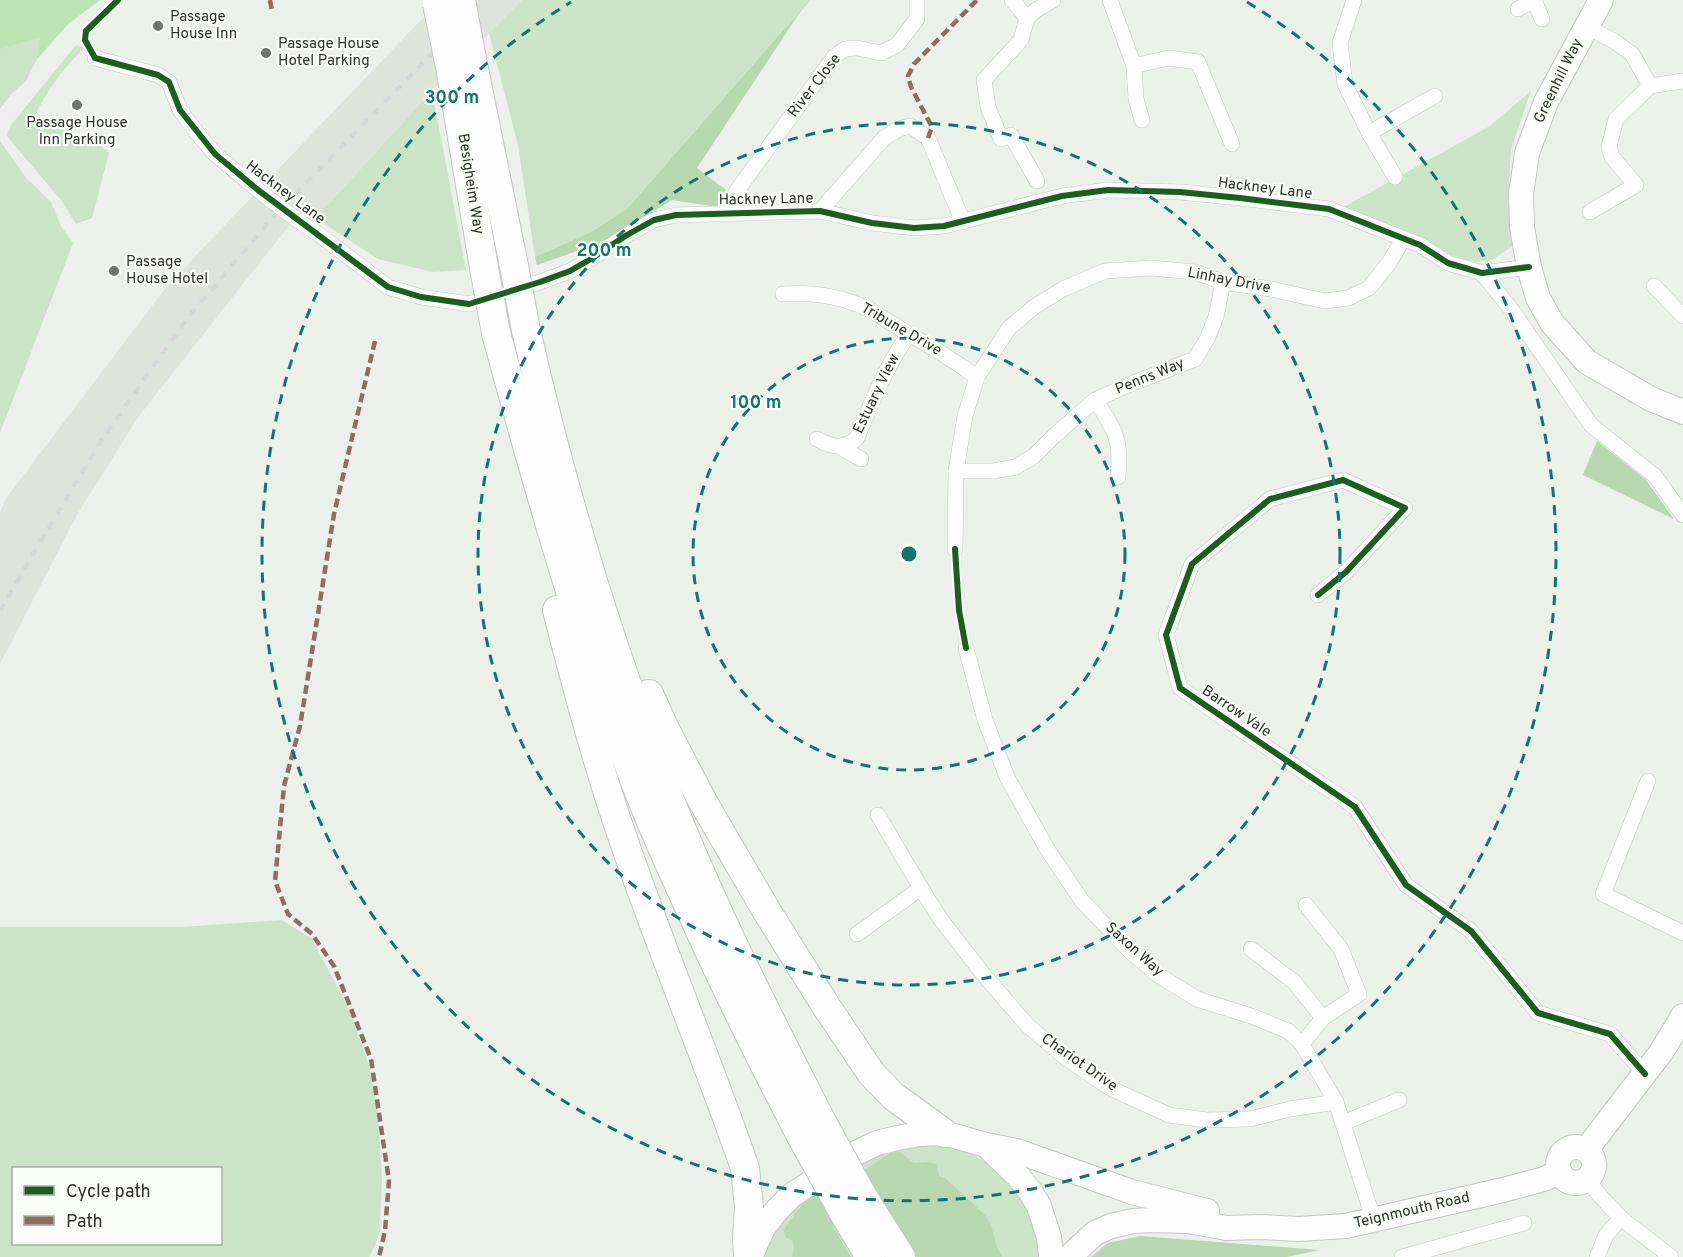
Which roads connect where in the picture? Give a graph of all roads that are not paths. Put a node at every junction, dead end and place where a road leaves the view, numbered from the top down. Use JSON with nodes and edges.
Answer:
{"nodes":[{"id":1,"x":917,"y":0,"type":"edge"},
{"id":2,"x":1012,"y":0,"type":"edge"},
{"id":3,"x":1053,"y":0,"type":"edge"},
{"id":4,"x":1110,"y":0,"type":"edge"},
{"id":5,"x":1354,"y":0,"type":"edge"},
{"id":6,"x":1601,"y":0,"type":"edge"},
{"id":7,"x":445,"y":1,"type":"edge"},
{"id":8,"x":1518,"y":9,"type":"dead end"},
{"id":9,"x":1027,"y":18,"type":"junction"},
{"id":10,"x":1542,"y":19,"type":"dead end"},
{"id":11,"x":1587,"y":27,"type":"junction"},
{"id":12,"x":95,"y":58,"type":"dead end"},
{"id":13,"x":462,"y":65,"type":"junction"},
{"id":14,"x":1134,"y":66,"type":"junction"},
{"id":15,"x":1683,"y":81,"type":"edge"},
{"id":16,"x":1650,"y":86,"type":"junction"},
{"id":17,"x":1435,"y":96,"type":"dead end"},
{"id":18,"x":1142,"y":120,"type":"dead end"},
{"id":19,"x":1370,"y":133,"type":"junction"},
{"id":20,"x":1232,"y":144,"type":"dead end"},
{"id":21,"x":1395,"y":177,"type":"dead end"},
{"id":22,"x":1037,"y":181,"type":"dead end"},
{"id":23,"x":820,"y":211,"type":"junction"},
{"id":24,"x":1590,"y":212,"type":"dead end"},
{"id":25,"x":731,"y":213,"type":"junction"},
{"id":26,"x":963,"y":222,"type":"junction"},
{"id":27,"x":1403,"y":238,"type":"junction"},
{"id":28,"x":1529,"y":267,"type":"junction"},
{"id":29,"x":1482,"y":273,"type":"junction"},
{"id":30,"x":1223,"y":282,"type":"junction"},
{"id":31,"x":1654,"y":286,"type":"dead end"},
{"id":32,"x":783,"y":294,"type":"dead end"},
{"id":33,"x":1683,"y":316,"type":"edge"},
{"id":34,"x":909,"y":334,"type":"junction"},
{"id":35,"x":977,"y":377,"type":"junction"},
{"id":36,"x":1095,"y":400,"type":"junction"},
{"id":37,"x":1683,"y":412,"type":"edge"},
{"id":38,"x":817,"y":439,"type":"dead end"},
{"id":39,"x":840,"y":447,"type":"junction"},
{"id":40,"x":861,"y":459,"type":"dead end"},
{"id":41,"x":956,"y":471,"type":"junction"},
{"id":42,"x":1118,"y":477,"type":"dead end"},
{"id":43,"x":536,"y":481,"type":"junction"},
{"id":44,"x":1683,"y":515,"type":"edge"},
{"id":45,"x":579,"y":536,"type":"junction"},
{"id":46,"x":955,"y":549,"type":"dead end"},
{"id":47,"x":1318,"y":595,"type":"dead end"},
{"id":48,"x":966,"y":648,"type":"dead end"},
{"id":49,"x":1648,"y":781,"type":"dead end"},
{"id":50,"x":878,"y":815,"type":"dead end"},
{"id":51,"x":921,"y":888,"type":"junction"},
{"id":52,"x":1306,"y":905,"type":"dead end"},
{"id":53,"x":1683,"y":933,"type":"edge"},
{"id":54,"x":857,"y":934,"type":"dead end"},
{"id":55,"x":1251,"y":950,"type":"dead end"},
{"id":56,"x":1683,"y":1016,"type":"edge"},
{"id":57,"x":1323,"y":1018,"type":"junction"},
{"id":58,"x":1302,"y":1044,"type":"junction"},
{"id":59,"x":1645,"y":1074,"type":"junction"},
{"id":60,"x":1400,"y":1100,"type":"dead end"},
{"id":61,"x":1336,"y":1102,"type":"junction"},
{"id":62,"x":1343,"y":1123,"type":"junction"},
{"id":63,"x":810,"y":1127,"type":"junction"},
{"id":64,"x":944,"y":1133,"type":"junction"},
{"id":65,"x":986,"y":1145,"type":"junction"},
{"id":66,"x":1586,"y":1150,"type":"junction"},
{"id":67,"x":1559,"y":1172,"type":"junction"},
{"id":68,"x":1587,"y":1180,"type":"junction"},
{"id":69,"x":853,"y":1203,"type":"junction"},
{"id":70,"x":1621,"y":1218,"type":"junction"},
{"id":71,"x":1374,"y":1221,"type":"junction"},
{"id":72,"x":1524,"y":1223,"type":"dead end"},
{"id":73,"x":1261,"y":1227,"type":"junction"},
{"id":74,"x":749,"y":1257,"type":"edge"},
{"id":75,"x":870,"y":1257,"type":"edge"},
{"id":76,"x":901,"y":1257,"type":"edge"},
{"id":77,"x":1051,"y":1257,"type":"edge"},
{"id":78,"x":1069,"y":1257,"type":"edge"},
{"id":79,"x":1402,"y":1257,"type":"edge"},
{"id":80,"x":1597,"y":1257,"type":"edge"},
{"id":81,"x":1671,"y":1257,"type":"edge"}],
"edges":[{"from":1,"to":25,"type":"street","name":"River Close"},
{"from":2,"to":9,"type":"street"},
{"from":3,"to":9,"type":"street"},
{"from":4,"to":14,"type":"street"},
{"from":5,"to":19,"type":"street"},
{"from":6,"to":11,"type":"main road","name":"Greenhill Way"},
{"from":7,"to":13,"type":"highway","name":"Besigheim Way","bridge":true},
{"from":8,"to":10,"type":"street"},
{"from":9,"to":22,"type":"street"},
{"from":11,"to":16,"type":"street"},
{"from":11,"to":28,"type":"main road","name":"Greenhill Way"},
{"from":12,"to":25,"type":"street","name":"Hackney Lane","bridge":true},
{"from":13,"to":43,"type":"highway","name":"Besigheim Way","bridge":true},
{"from":13,"to":45,"type":"highway","name":"Besigheim Way","bridge":true},
{"from":14,"to":18,"type":"street"},
{"from":14,"to":20,"type":"street"},
{"from":15,"to":16,"type":"street"},
{"from":16,"to":24,"type":"street"},
{"from":17,"to":19,"type":"street"},
{"from":19,"to":21,"type":"street"},
{"from":23,"to":25,"type":"street","name":"Hackney Lane"},
{"from":23,"to":26,"type":"street","name":"Hackney Lane"},
{"from":23,"to":26,"type":"street"},
{"from":26,"to":27,"type":"street","name":"Hackney Lane"},
{"from":27,"to":29,"type":"street","name":"Hackney Lane"},
{"from":27,"to":30,"type":"street","name":"Linhay Drive"},
{"from":28,"to":29,"type":"street","name":"Hackney Lane"},
{"from":28,"to":37,"type":"main road","name":"Greenhill Way"},
{"from":29,"to":44,"type":"street"},
{"from":30,"to":35,"type":"street","name":"Linhay Drive"},
{"from":30,"to":36,"type":"street","name":"Penns Way"},
{"from":31,"to":33,"type":"street"},
{"from":32,"to":34,"type":"street","name":"Tribune Drive"},
{"from":34,"to":35,"type":"street","name":"Tribune Drive"},
{"from":34,"to":39,"type":"street","name":"Estuary View"},
{"from":35,"to":41,"type":"street","name":"Linhay Drive"},
{"from":36,"to":41,"type":"street","name":"Penns Way"},
{"from":36,"to":42,"type":"street","name":"Penns Way"},
{"from":38,"to":39,"type":"street","name":"Estuary View"},
{"from":39,"to":40,"type":"street","name":"Estuary View"},
{"from":41,"to":46,"type":"street","name":"Linhay Drive"},
{"from":43,"to":63,"type":"highway"},
{"from":43,"to":74,"type":"highway"},
{"from":45,"to":63,"type":"highway"},
{"from":45,"to":64,"type":"highway"},
{"from":47,"to":59,"type":"street","name":"Barrow Vale"},
{"from":48,"to":58,"type":"street","name":"Saxon Way"},
{"from":49,"to":53,"type":"street"},
{"from":50,"to":51,"type":"street","name":"Chariot Drive"},
{"from":51,"to":54,"type":"street"},
{"from":51,"to":61,"type":"street","name":"Chariot Drive"},
{"from":52,"to":57,"type":"street"},
{"from":55,"to":57,"type":"street"},
{"from":56,"to":59,"type":"main road"},
{"from":57,"to":58,"type":"street"},
{"from":58,"to":61,"type":"street","name":"Saxon Way"},
{"from":59,"to":66,"type":"main road"},
{"from":60,"to":62,"type":"street"},
{"from":61,"to":62,"type":"street","name":"Saxon Way"},
{"from":62,"to":71,"type":"street","name":"Saxon Way"},
{"from":63,"to":69,"type":"highway","bridge":true},
{"from":64,"to":65,"type":"main road","name":"Teignmouth Road"},
{"from":64,"to":74,"type":"main road","name":"Teignmouth Road"},
{"from":65,"to":73,"type":"main road","name":"Teignmouth Road"},
{"from":65,"to":77,"type":"main road"},
{"from":66,"to":67,"type":"main road"},
{"from":66,"to":68,"type":"main road"},
{"from":67,"to":68,"type":"main road"},
{"from":67,"to":71,"type":"main road","name":"Teignmouth Road"},
{"from":68,"to":70,"type":"street"},
{"from":69,"to":75,"type":"highway"},
{"from":69,"to":76,"type":"highway"},
{"from":70,"to":80,"type":"street"},
{"from":70,"to":81,"type":"street"},
{"from":71,"to":73,"type":"main road","name":"Teignmouth Road"},
{"from":72,"to":79,"type":"street"},
{"from":73,"to":78,"type":"main road","name":"Teignmouth Road"}]}
